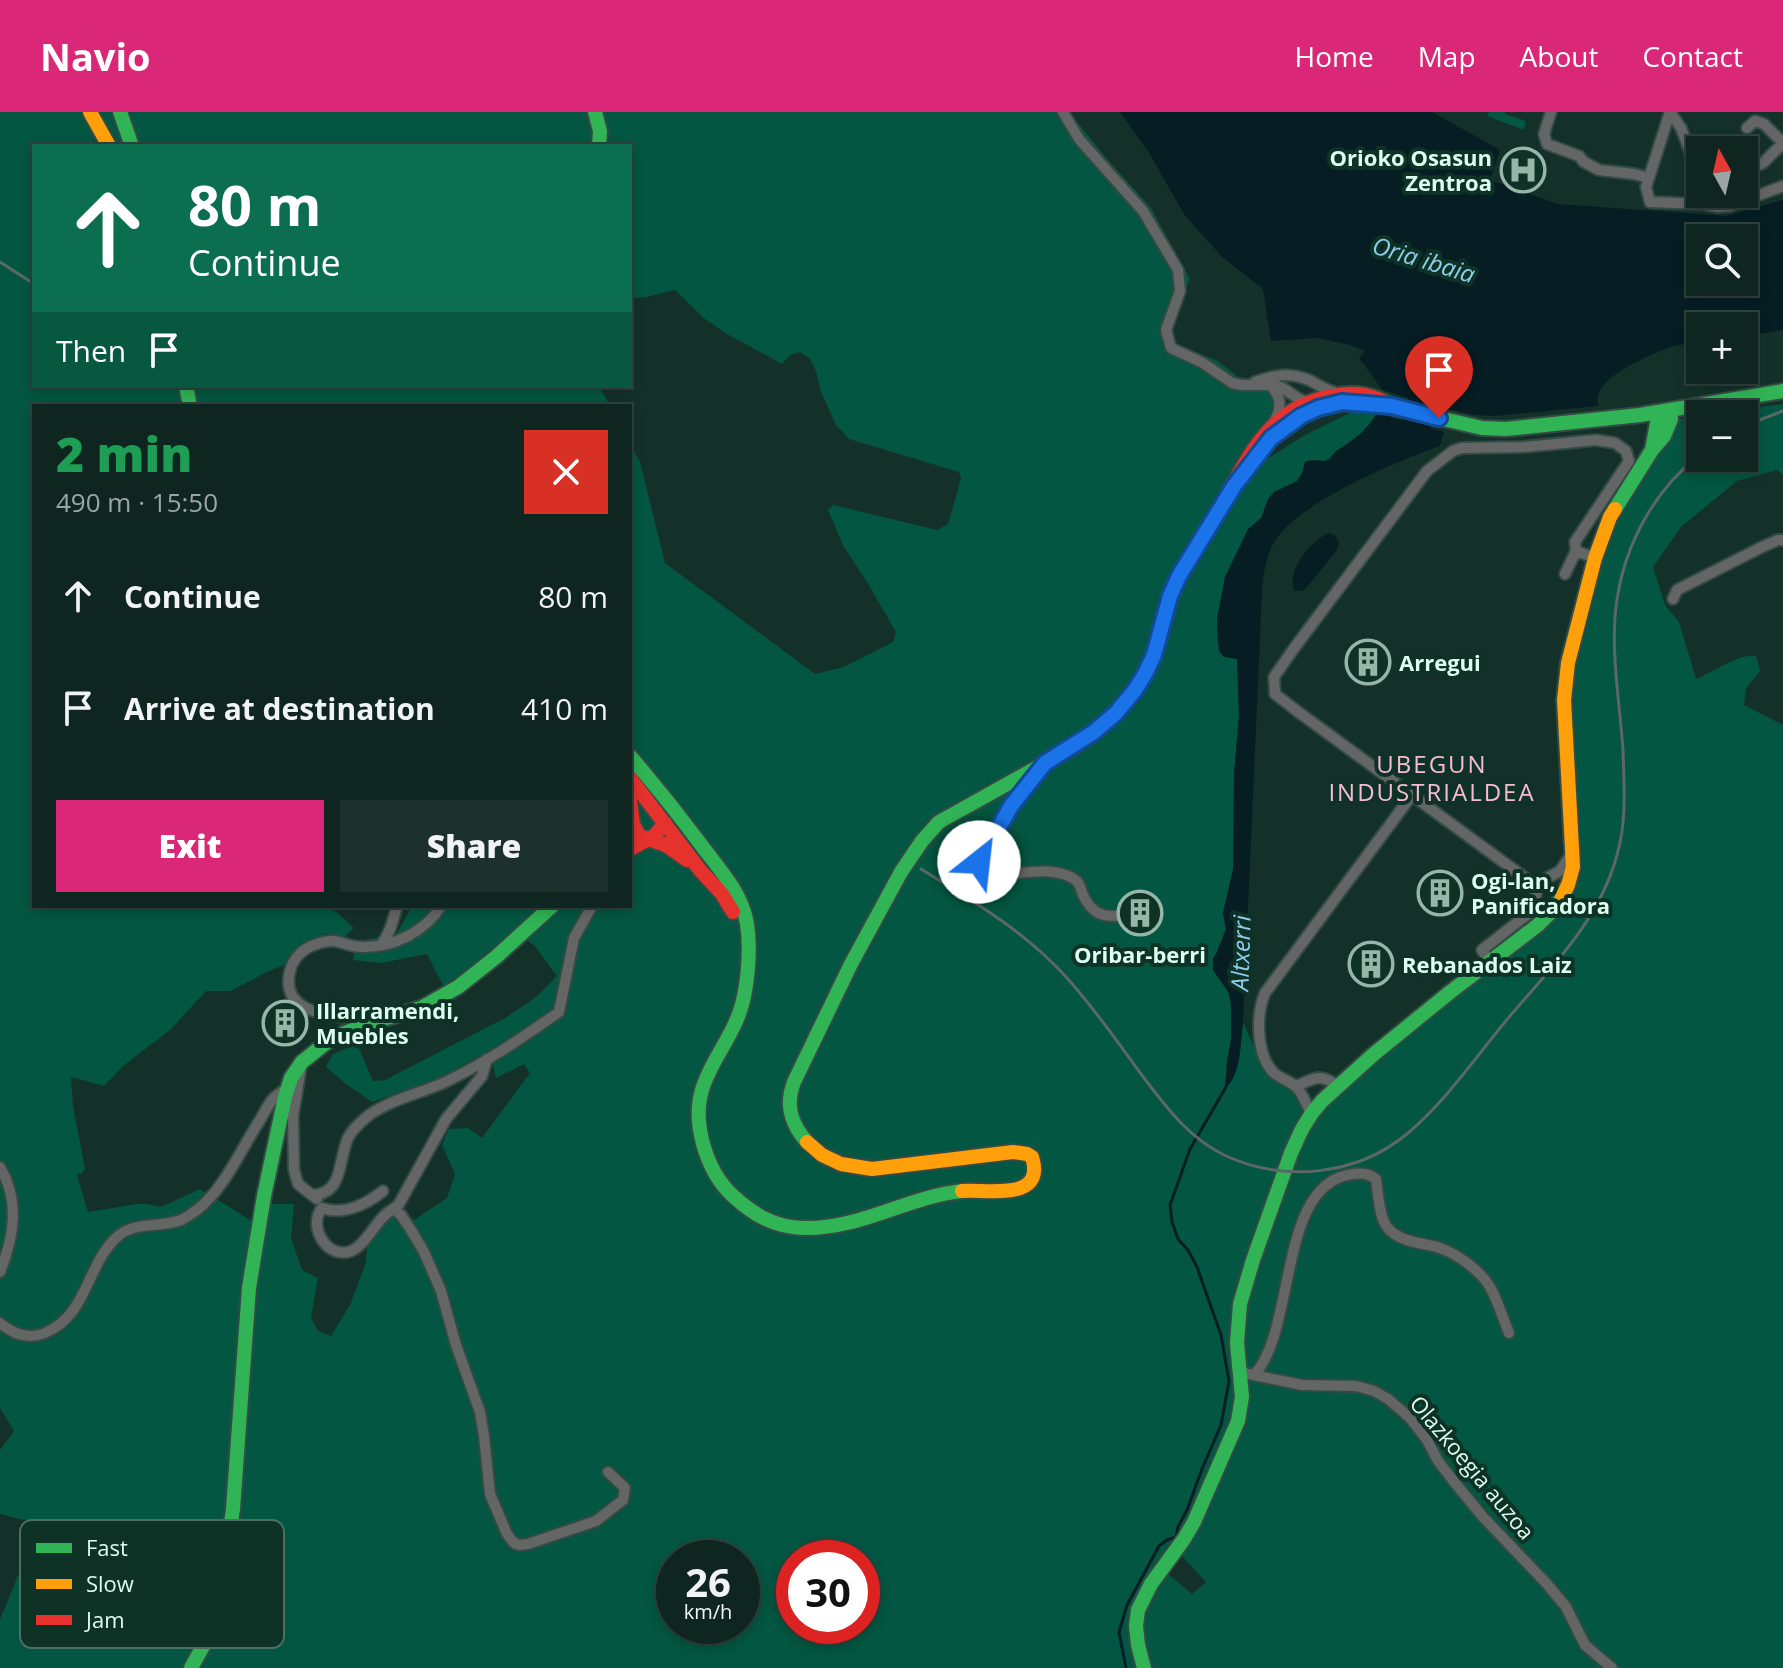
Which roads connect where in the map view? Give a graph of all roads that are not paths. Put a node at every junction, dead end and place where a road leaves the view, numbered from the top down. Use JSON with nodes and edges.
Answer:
{"nodes":[{"id":1,"x":90,"y":112,"type":"edge"},
{"id":2,"x":120,"y":112,"type":"edge"},
{"id":3,"x":595,"y":112,"type":"edge"},
{"id":4,"x":1063,"y":112,"type":"edge"},
{"id":5,"x":1551,"y":112,"type":"edge"},
{"id":6,"x":1671,"y":112,"type":"edge"},
{"id":7,"x":1747,"y":128,"type":"dead end"},
{"id":8,"x":1686,"y":141,"type":"edge"},
{"id":9,"x":1783,"y":143,"type":"edge"},
{"id":10,"x":108,"y":144,"type":"edge"},
{"id":11,"x":131,"y":144,"type":"edge"},
{"id":12,"x":599,"y":144,"type":"edge"},
{"id":13,"x":1758,"y":165,"type":"edge"},
{"id":14,"x":1649,"y":178,"type":"junction"},
{"id":15,"x":1783,"y":186,"type":"edge"},
{"id":16,"x":1758,"y":195,"type":"edge"},
{"id":17,"x":1686,"y":200,"type":"edge"},
{"id":18,"x":1272,"y":380,"type":"junction"},
{"id":19,"x":1783,"y":391,"type":"edge"},
{"id":20,"x":1342,"y":399,"type":"junction"},
{"id":21,"x":1309,"y":402,"type":"junction"},
{"id":22,"x":1665,"y":411,"type":"junction"},
{"id":23,"x":1640,"y":415,"type":"junction"},
{"id":24,"x":1272,"y":430,"type":"junction"},
{"id":25,"x":1653,"y":443,"type":"junction"},
{"id":26,"x":1783,"y":540,"type":"edge"},
{"id":27,"x":1576,"y":551,"type":"junction"},
{"id":28,"x":1595,"y":558,"type":"junction"},
{"id":29,"x":1565,"y":574,"type":"dead end"},
{"id":30,"x":1673,"y":599,"type":"dead end"},
{"id":31,"x":632,"y":758,"type":"edge"},
{"id":32,"x":632,"y":759,"type":"edge"},
{"id":33,"x":1045,"y":763,"type":"junction"},
{"id":34,"x":632,"y":781,"type":"edge"},
{"id":35,"x":1412,"y":795,"type":"junction"},
{"id":36,"x":632,"y":815,"type":"edge"},
{"id":37,"x":665,"y":823,"type":"junction"},
{"id":38,"x":635,"y":837,"type":"edge"},
{"id":39,"x":1573,"y":851,"type":"junction"},
{"id":40,"x":707,"y":866,"type":"junction"},
{"id":41,"x":1538,"y":883,"type":"junction"},
{"id":42,"x":396,"y":908,"type":"edge"},
{"id":43,"x":440,"y":908,"type":"edge"},
{"id":44,"x":550,"y":908,"type":"edge"},
{"id":45,"x":591,"y":908,"type":"edge"},
{"id":46,"x":1124,"y":915,"type":"dead end"},
{"id":47,"x":381,"y":945,"type":"junction"},
{"id":48,"x":1489,"y":961,"type":"junction"},
{"id":49,"x":380,"y":1020,"type":"junction"},
{"id":50,"x":487,"y":1059,"type":"junction"},
{"id":51,"x":301,"y":1063,"type":"junction"},
{"id":52,"x":1296,"y":1086,"type":"junction"},
{"id":53,"x":1338,"y":1086,"type":"junction"},
{"id":54,"x":288,"y":1088,"type":"junction"},
{"id":55,"x":1311,"y":1113,"type":"junction"},
{"id":56,"x":0,"y":1167,"type":"edge"},
{"id":57,"x":383,"y":1191,"type":"dead end"},
{"id":58,"x":313,"y":1195,"type":"junction"},
{"id":59,"x":322,"y":1208,"type":"junction"},
{"id":60,"x":395,"y":1210,"type":"junction"},
{"id":61,"x":0,"y":1272,"type":"edge"},
{"id":62,"x":0,"y":1323,"type":"edge"},
{"id":63,"x":1509,"y":1333,"type":"dead end"},
{"id":64,"x":1247,"y":1374,"type":"junction"},
{"id":65,"x":608,"y":1472,"type":"dead end"},
{"id":66,"x":231,"y":1520,"type":"edge"},
{"id":67,"x":202,"y":1648,"type":"edge"},
{"id":68,"x":191,"y":1668,"type":"edge"},
{"id":69,"x":1144,"y":1668,"type":"edge"},
{"id":70,"x":1612,"y":1668,"type":"edge"}],
"edges":[{"from":1,"to":10,"type":"main road"},
{"from":2,"to":11,"type":"main road"},
{"from":3,"to":12,"type":"main road"},
{"from":4,"to":18,"type":"street"},
{"from":5,"to":14,"type":"street"},
{"from":6,"to":8,"type":"street"},
{"from":6,"to":14,"type":"street"},
{"from":7,"to":9,"type":"street"},
{"from":9,"to":13,"type":"street"},
{"from":14,"to":17,"type":"street"},
{"from":15,"to":16,"type":"street"},
{"from":18,"to":20,"type":"street"},
{"from":18,"to":21,"type":"street"},
{"from":18,"to":24,"type":"street"},
{"from":19,"to":22,"type":"main road"},
{"from":20,"to":21,"type":"main road"},
{"from":20,"to":23,"type":"main road"},
{"from":20,"to":24,"type":"main road"},
{"from":21,"to":24,"type":"main road"},
{"from":22,"to":23,"type":"main road"},
{"from":22,"to":25,"type":"main road"},
{"from":23,"to":25,"type":"main road"},
{"from":24,"to":33,"type":"main road"},
{"from":25,"to":28,"type":"main road"},
{"from":26,"to":30,"type":"street"},
{"from":27,"to":28,"type":"street"},
{"from":27,"to":29,"type":"street"},
{"from":27,"to":35,"type":"street"},
{"from":28,"to":39,"type":"main road"},
{"from":31,"to":40,"type":"main road"},
{"from":32,"to":37,"type":"main road"},
{"from":33,"to":40,"type":"main road"},
{"from":33,"to":46,"type":"street"},
{"from":34,"to":37,"type":"main road"},
{"from":35,"to":41,"type":"street"},
{"from":35,"to":52,"type":"street"},
{"from":36,"to":38,"type":"main road"},
{"from":37,"to":38,"type":"main road"},
{"from":37,"to":40,"type":"main road"},
{"from":38,"to":40,"type":"main road"},
{"from":39,"to":41,"type":"street"},
{"from":39,"to":48,"type":"main road"},
{"from":41,"to":48,"type":"street"},
{"from":42,"to":47,"type":"street"},
{"from":43,"to":47,"type":"street"},
{"from":44,"to":49,"type":"main road"},
{"from":45,"to":50,"type":"street"},
{"from":47,"to":49,"type":"street"},
{"from":48,"to":53,"type":"main road"},
{"from":49,"to":51,"type":"main road"},
{"from":50,"to":58,"type":"street"},
{"from":50,"to":60,"type":"street"},
{"from":51,"to":54,"type":"main road"},
{"from":51,"to":58,"type":"street"},
{"from":52,"to":53,"type":"street"},
{"from":52,"to":55,"type":"street"},
{"from":53,"to":55,"type":"main road"},
{"from":54,"to":62,"type":"street"},
{"from":54,"to":66,"type":"main road"},
{"from":55,"to":64,"type":"main road"},
{"from":56,"to":61,"type":"street"},
{"from":57,"to":59,"type":"street"},
{"from":58,"to":59,"type":"street"},
{"from":59,"to":60,"type":"street"},
{"from":60,"to":65,"type":"street"},
{"from":63,"to":64,"type":"street"},
{"from":64,"to":69,"type":"main road"},
{"from":64,"to":70,"type":"street","name":"Olazkoegia auzoa"},
{"from":67,"to":68,"type":"main road"}]}
